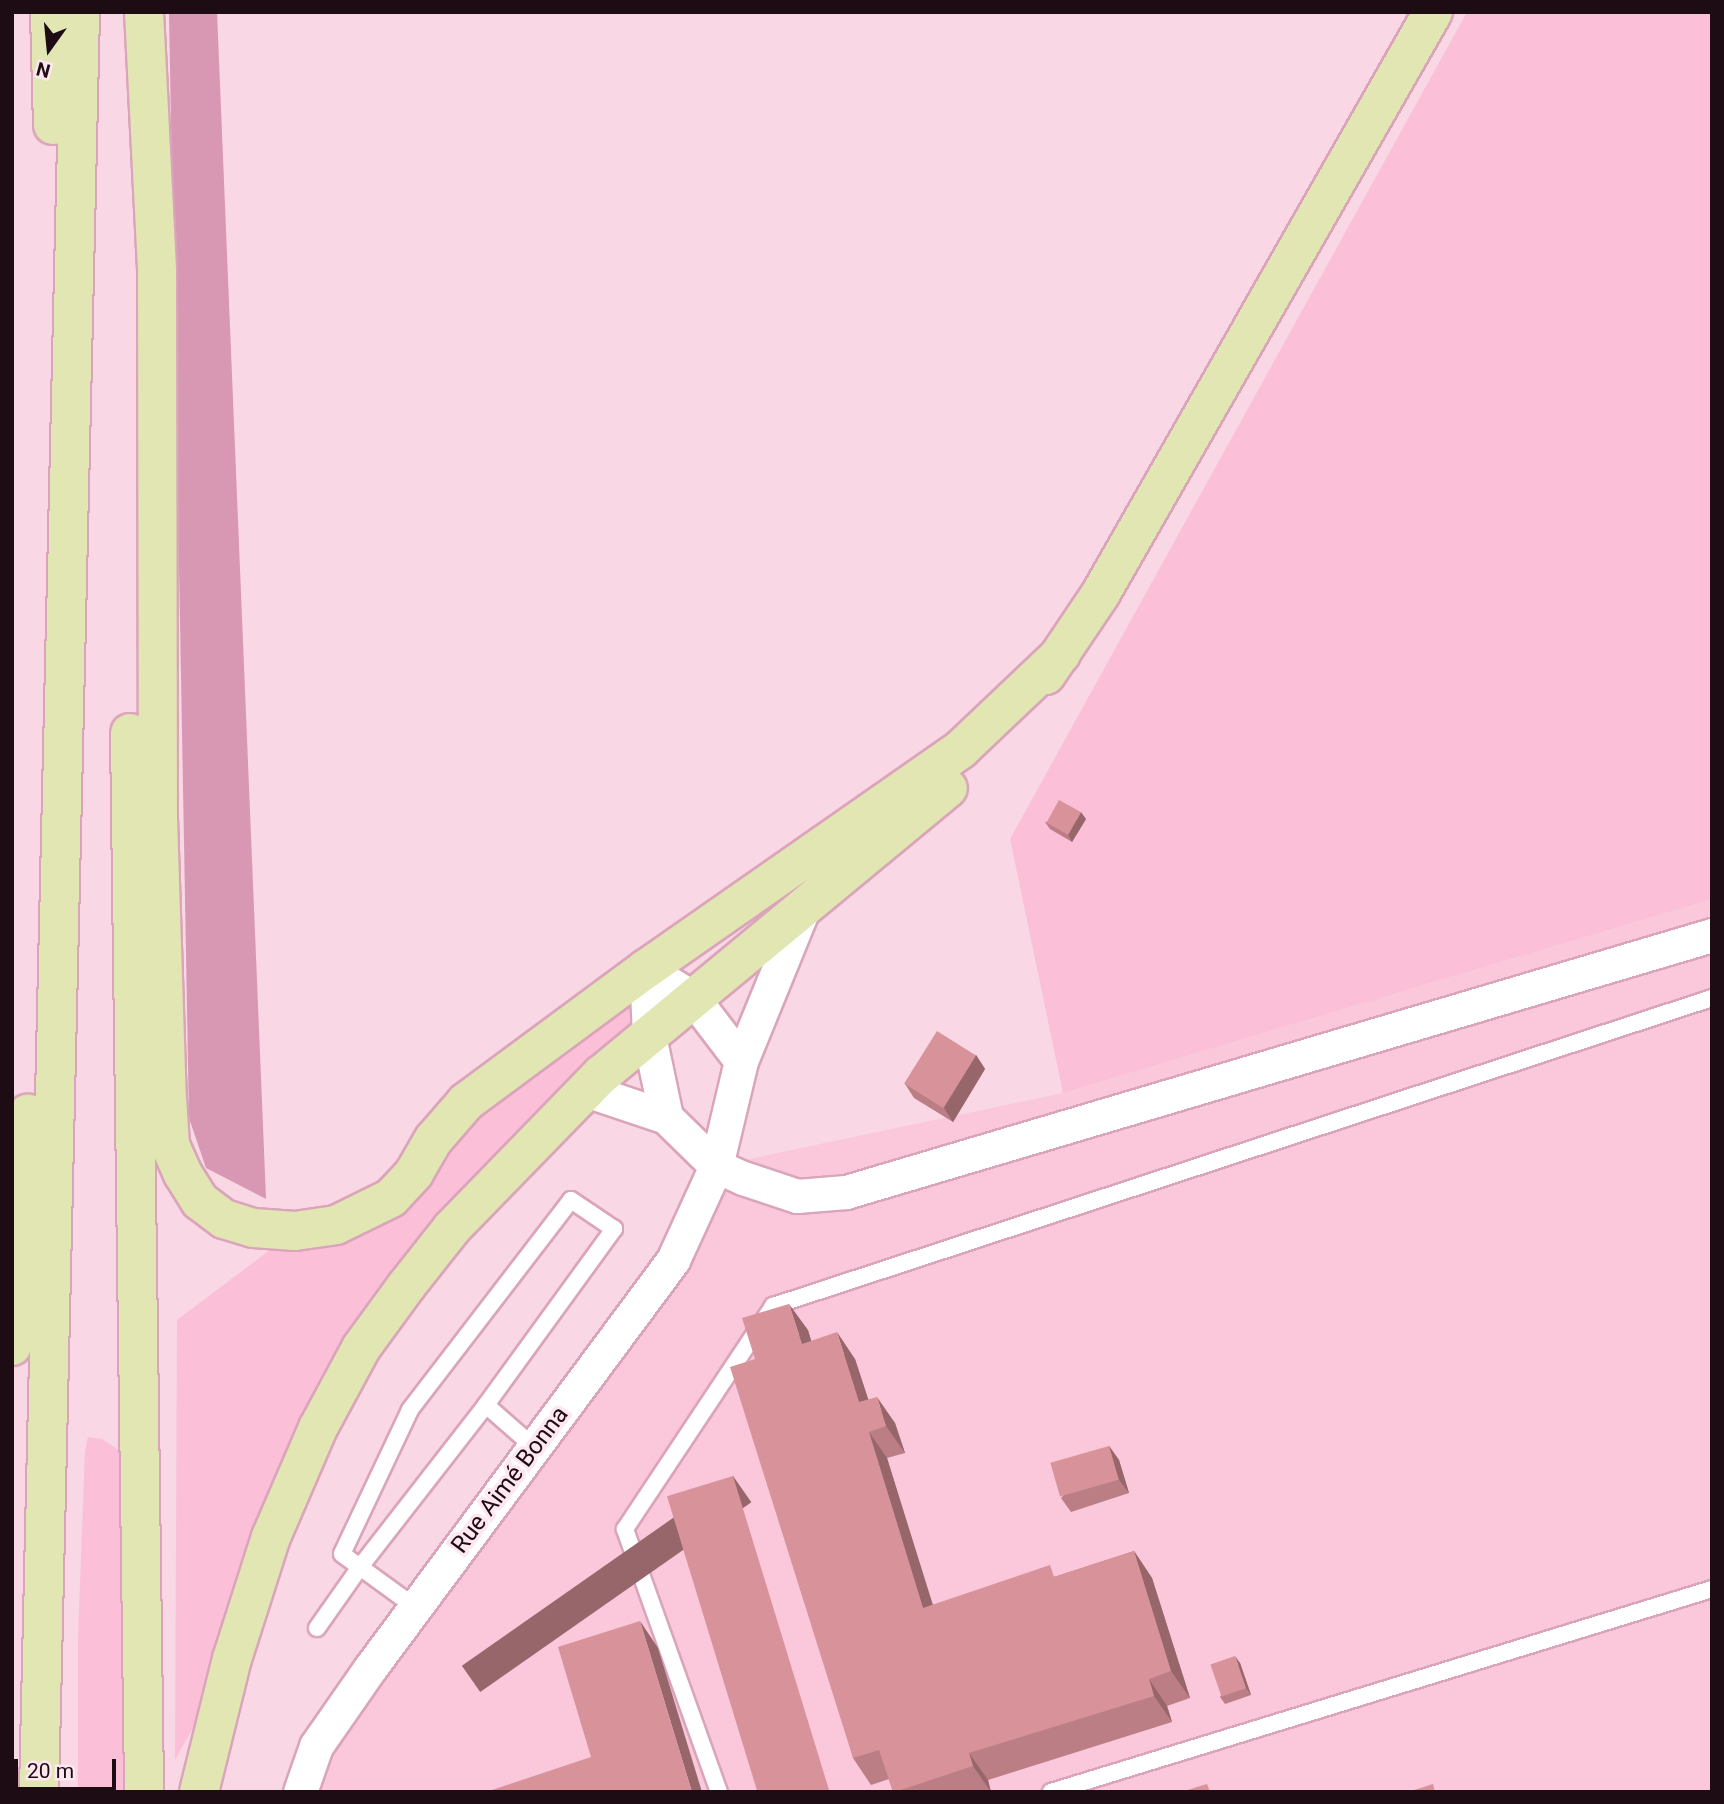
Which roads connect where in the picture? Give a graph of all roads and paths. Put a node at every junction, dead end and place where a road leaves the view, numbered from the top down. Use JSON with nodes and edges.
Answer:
{"nodes":[{"id":1,"x":50,"y":12,"type":"edge"},
{"id":2,"x":80,"y":12,"type":"edge"},
{"id":3,"x":143,"y":12,"type":"edge"},
{"id":4,"x":1433,"y":12,"type":"edge"},
{"id":5,"x":65,"y":568,"type":"junction"},
{"id":6,"x":1061,"y":654,"type":"junction"},
{"id":7,"x":803,"y":909,"type":"junction"},
{"id":8,"x":1712,"y":935,"type":"edge"},
{"id":9,"x":646,"y":969,"type":"junction"},
{"id":10,"x":693,"y":998,"type":"junction"},
{"id":11,"x":1712,"y":998,"type":"edge"},
{"id":12,"x":649,"y":1036,"type":"junction"},
{"id":13,"x":741,"y":1062,"type":"junction"},
{"id":14,"x":586,"y":1090,"type":"junction"},
{"id":15,"x":666,"y":1117,"type":"junction"},
{"id":16,"x":716,"y":1166,"type":"junction"},
{"id":17,"x":12,"y":1346,"type":"edge"},
{"id":18,"x":486,"y":1405,"type":"junction"},
{"id":19,"x":534,"y":1447,"type":"junction"},
{"id":20,"x":360,"y":1567,"type":"junction"},
{"id":21,"x":1712,"y":1589,"type":"edge"},
{"id":22,"x":415,"y":1607,"type":"junction"},
{"id":23,"x":317,"y":1628,"type":"dead end"},
{"id":24,"x":39,"y":1792,"type":"edge"},
{"id":25,"x":144,"y":1792,"type":"edge"},
{"id":26,"x":199,"y":1792,"type":"edge"},
{"id":27,"x":300,"y":1792,"type":"edge"},
{"id":28,"x":719,"y":1792,"type":"edge"},
{"id":29,"x":1051,"y":1792,"type":"edge"}],
"edges":[{"from":1,"to":5,"type":"main road"},
{"from":2,"to":5,"type":"main road"},
{"from":3,"to":9,"type":"main road"},
{"from":3,"to":25,"type":"main road"},
{"from":4,"to":6,"type":"main road"},
{"from":5,"to":17,"type":"main road"},
{"from":5,"to":24,"type":"main road"},
{"from":6,"to":7,"type":"main road"},
{"from":6,"to":9,"type":"main road"},
{"from":7,"to":10,"type":"main road"},
{"from":7,"to":13,"type":"street","name":"Rue Aimé Bonna"},
{"from":8,"to":16,"type":"street"},
{"from":9,"to":10,"type":"street"},
{"from":9,"to":12,"type":"street"},
{"from":10,"to":12,"type":"main road"},
{"from":10,"to":13,"type":"street"},
{"from":11,"to":28,"type":"lane"},
{"from":12,"to":14,"type":"main road"},
{"from":12,"to":15,"type":"street"},
{"from":13,"to":16,"type":"street","name":"Rue Aimé Bonna"},
{"from":14,"to":15,"type":"street"},
{"from":14,"to":26,"type":"main road"},
{"from":15,"to":16,"type":"street"},
{"from":16,"to":19,"type":"street","name":"Rue Aimé Bonna"},
{"from":18,"to":19,"type":"lane"},
{"from":18,"to":20,"type":"lane"},
{"from":18,"to":20,"type":"lane"},
{"from":19,"to":22,"type":"street","name":"Rue Aimé Bonna"},
{"from":20,"to":22,"type":"lane"},
{"from":20,"to":23,"type":"lane"},
{"from":21,"to":29,"type":"lane"},
{"from":22,"to":27,"type":"street","name":"Rue Aimé Bonna"}]}
